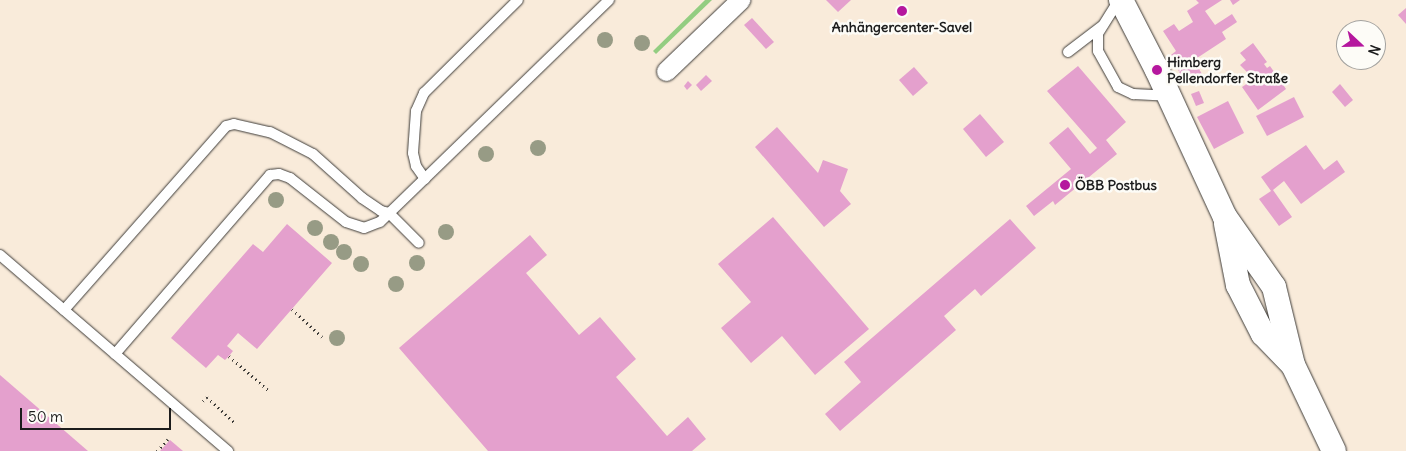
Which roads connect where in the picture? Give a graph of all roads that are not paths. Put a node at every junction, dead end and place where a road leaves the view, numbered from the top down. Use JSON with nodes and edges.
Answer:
{"nodes":[{"id":1,"x":518,"y":0,"type":"edge"},
{"id":2,"x":609,"y":0,"type":"edge"},
{"id":3,"x":740,"y":0,"type":"edge"},
{"id":4,"x":1120,"y":0,"type":"edge"},
{"id":5,"x":1102,"y":26,"type":"junction"},
{"id":6,"x":1068,"y":52,"type":"dead end"},
{"id":7,"x":666,"y":71,"type":"dead end"},
{"id":8,"x":1169,"y":96,"type":"junction"},
{"id":9,"x":425,"y":179,"type":"junction"},
{"id":10,"x":389,"y":213,"type":"junction"},
{"id":11,"x":1225,"y":217,"type":"junction"},
{"id":12,"x":419,"y":243,"type":"dead end"},
{"id":13,"x":0,"y":255,"type":"edge"},
{"id":14,"x":64,"y":310,"type":"junction"},
{"id":15,"x":115,"y":354,"type":"junction"},
{"id":16,"x":1293,"y":365,"type":"junction"},
{"id":17,"x":228,"y":451,"type":"edge"},
{"id":18,"x":1334,"y":451,"type":"edge"}],
"edges":[{"from":1,"to":9,"type":"lane"},
{"from":2,"to":9,"type":"lane"},
{"from":3,"to":7,"type":"street"},
{"from":4,"to":5,"type":"lane"},
{"from":4,"to":8,"type":"street"},
{"from":5,"to":6,"type":"lane"},
{"from":5,"to":8,"type":"lane"},
{"from":8,"to":11,"type":"street"},
{"from":9,"to":10,"type":"lane"},
{"from":10,"to":12,"type":"lane"},
{"from":10,"to":14,"type":"lane"},
{"from":10,"to":15,"type":"lane"},
{"from":11,"to":16,"type":"street"},
{"from":11,"to":16,"type":"street"},
{"from":13,"to":14,"type":"lane"},
{"from":14,"to":15,"type":"lane"},
{"from":15,"to":17,"type":"lane"},
{"from":16,"to":18,"type":"street"}]}
